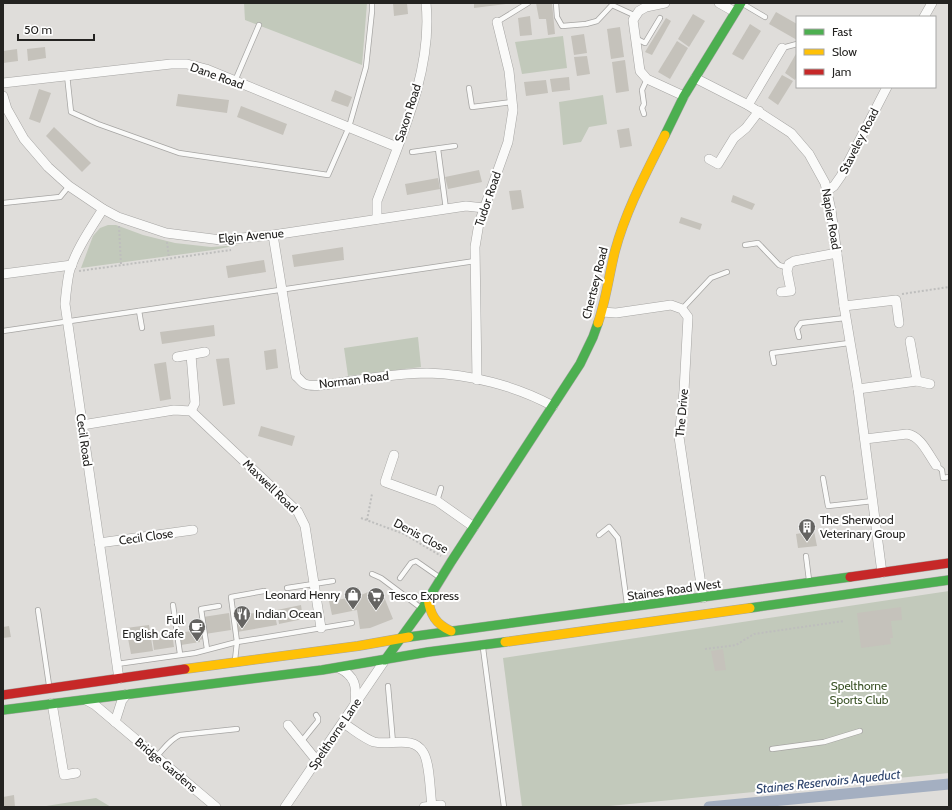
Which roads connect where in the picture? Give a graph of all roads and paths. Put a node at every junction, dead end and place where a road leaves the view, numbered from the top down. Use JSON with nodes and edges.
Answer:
{"nodes":[{"id":1,"x":372,"y":3,"type":"edge"},
{"id":2,"x":426,"y":3,"type":"edge"},
{"id":3,"x":528,"y":3,"type":"edge"},
{"id":4,"x":556,"y":3,"type":"edge"},
{"id":5,"x":665,"y":3,"type":"edge"},
{"id":6,"x":719,"y":3,"type":"edge"},
{"id":7,"x":741,"y":3,"type":"edge"},
{"id":8,"x":932,"y":3,"type":"edge"},
{"id":9,"x":735,"y":12,"type":"junction"},
{"id":10,"x":636,"y":16,"type":"junction"},
{"id":11,"x":925,"y":16,"type":"edge"},
{"id":12,"x":766,"y":17,"type":"dead end"},
{"id":13,"x":660,"y":18,"type":"dead end"},
{"id":14,"x":497,"y":22,"type":"joint"},
{"id":15,"x":259,"y":25,"type":"dead end"},
{"id":16,"x":636,"y":39,"type":"junction"},
{"id":17,"x":796,"y":44,"type":"edge"},
{"id":18,"x":782,"y":48,"type":"joint"},
{"id":19,"x":67,"y":75,"type":"junction"},
{"id":20,"x":695,"y":78,"type":"junction"},
{"id":21,"x":647,"y":79,"type":"junction"},
{"id":22,"x":235,"y":81,"type":"junction"},
{"id":23,"x":3,"y":83,"type":"edge"},
{"id":24,"x":469,"y":88,"type":"dead end"},
{"id":25,"x":886,"y":88,"type":"edge"},
{"id":26,"x":3,"y":96,"type":"edge"},
{"id":27,"x":684,"y":96,"type":"junction"},
{"id":28,"x":512,"y":102,"type":"junction"},
{"id":29,"x":748,"y":105,"type":"junction"},
{"id":30,"x":759,"y":111,"type":"junction"},
{"id":31,"x":644,"y":114,"type":"dead end"},
{"id":32,"x":348,"y":127,"type":"junction"},
{"id":33,"x":455,"y":146,"type":"dead end"},
{"id":34,"x":397,"y":147,"type":"junction"},
{"id":35,"x":438,"y":149,"type":"junction"},
{"id":36,"x":412,"y":152,"type":"dead end"},
{"id":37,"x":709,"y":159,"type":"dead end"},
{"id":38,"x":69,"y":186,"type":"junction"},
{"id":39,"x":827,"y":191,"type":"junction"},
{"id":40,"x":3,"y":203,"type":"edge"},
{"id":41,"x":484,"y":208,"type":"junction"},
{"id":42,"x":103,"y":209,"type":"junction"},
{"id":43,"x":446,"y":209,"type":"junction"},
{"id":44,"x":118,"y":217,"type":"junction"},
{"id":45,"x":377,"y":219,"type":"junction"},
{"id":46,"x":166,"y":234,"type":"junction"},
{"id":47,"x":273,"y":235,"type":"junction"},
{"id":48,"x":745,"y":245,"type":"dead end"},
{"id":49,"x":235,"y":249,"type":"dead end"},
{"id":50,"x":838,"y":253,"type":"junction"},
{"id":51,"x":169,"y":258,"type":"junction"},
{"id":52,"x":475,"y":262,"type":"junction"},
{"id":53,"x":121,"y":265,"type":"junction"},
{"id":54,"x":788,"y":268,"type":"junction"},
{"id":55,"x":71,"y":269,"type":"junction"},
{"id":56,"x":727,"y":272,"type":"dead end"},
{"id":57,"x":3,"y":274,"type":"edge"},
{"id":58,"x":282,"y":290,"type":"junction"},
{"id":59,"x":781,"y":292,"type":"dead end"},
{"id":60,"x":844,"y":306,"type":"junction"},
{"id":61,"x":682,"y":309,"type":"junction"},
{"id":62,"x":139,"y":311,"type":"junction"},
{"id":63,"x":602,"y":312,"type":"junction"},
{"id":64,"x":846,"y":318,"type":"junction"},
{"id":65,"x":68,"y":322,"type":"junction"},
{"id":66,"x":899,"y":323,"type":"dead end"},
{"id":67,"x":142,"y":328,"type":"dead end"},
{"id":68,"x":3,"y":331,"type":"edge"},
{"id":69,"x":799,"y":337,"type":"dead end"},
{"id":70,"x":910,"y":341,"type":"dead end"},
{"id":71,"x":849,"y":342,"type":"junction"},
{"id":72,"x":205,"y":352,"type":"dead end"},
{"id":73,"x":191,"y":355,"type":"junction"},
{"id":74,"x":177,"y":357,"type":"dead end"},
{"id":75,"x":774,"y":363,"type":"dead end"},
{"id":76,"x":477,"y":380,"type":"junction"},
{"id":77,"x":917,"y":381,"type":"junction"},
{"id":78,"x":930,"y":384,"type":"dead end"},
{"id":79,"x":858,"y":389,"type":"junction"},
{"id":80,"x":554,"y":406,"type":"junction"},
{"id":81,"x":191,"y":410,"type":"junction"},
{"id":82,"x":82,"y":425,"type":"junction"},
{"id":83,"x":865,"y":440,"type":"junction"},
{"id":84,"x":394,"y":455,"type":"dead end"},
{"id":85,"x":936,"y":465,"type":"joint"},
{"id":86,"x":949,"y":477,"type":"edge"},
{"id":87,"x":823,"y":478,"type":"dead end"},
{"id":88,"x":441,"y":488,"type":"dead end"},
{"id":89,"x":372,"y":494,"type":"dead end"},
{"id":90,"x":437,"y":501,"type":"junction"},
{"id":91,"x":873,"y":501,"type":"junction"},
{"id":92,"x":361,"y":518,"type":"dead end"},
{"id":93,"x":367,"y":520,"type":"junction"},
{"id":94,"x":474,"y":527,"type":"junction"},
{"id":95,"x":193,"y":530,"type":"dead end"},
{"id":96,"x":599,"y":535,"type":"dead end"},
{"id":97,"x":99,"y":543,"type":"junction"},
{"id":98,"x":806,"y":556,"type":"dead end"},
{"id":99,"x":451,"y":562,"type":"junction"},
{"id":100,"x":949,"y":563,"type":"edge"},
{"id":101,"x":882,"y":573,"type":"junction"},
{"id":102,"x":372,"y":574,"type":"dead end"},
{"id":103,"x":400,"y":578,"type":"dead end"},
{"id":104,"x":441,"y":578,"type":"junction"},
{"id":105,"x":949,"y":580,"type":"edge"},
{"id":106,"x":333,"y":581,"type":"dead end"},
{"id":107,"x":809,"y":583,"type":"junction"},
{"id":108,"x":314,"y":584,"type":"junction"},
{"id":109,"x":287,"y":588,"type":"dead end"},
{"id":110,"x":264,"y":591,"type":"dead end"},
{"id":111,"x":428,"y":598,"type":"junction"},
{"id":112,"x":703,"y":598,"type":"junction"},
{"id":113,"x":174,"y":605,"type":"dead end"},
{"id":114,"x":219,"y":606,"type":"dead end"},
{"id":115,"x":627,"y":608,"type":"junction"},
{"id":116,"x":422,"y":609,"type":"junction"},
{"id":117,"x":38,"y":610,"type":"dead end"},
{"id":118,"x":844,"y":621,"type":"dead end"},
{"id":119,"x":352,"y":623,"type":"dead end"},
{"id":120,"x":321,"y":628,"type":"junction"},
{"id":121,"x":451,"y":632,"type":"junction"},
{"id":122,"x":402,"y":638,"type":"junction"},
{"id":123,"x":237,"y":642,"type":"junction"},
{"id":124,"x":482,"y":644,"type":"junction"},
{"id":125,"x":358,"y":646,"type":"junction"},
{"id":126,"x":207,"y":649,"type":"junction"},
{"id":127,"x":705,"y":649,"type":"dead end"},
{"id":128,"x":428,"y":652,"type":"junction"},
{"id":129,"x":180,"y":654,"type":"junction"},
{"id":130,"x":385,"y":660,"type":"junction"},
{"id":131,"x":235,"y":662,"type":"junction"},
{"id":132,"x":117,"y":664,"type":"junction"},
{"id":133,"x":339,"y":668,"type":"junction"},
{"id":134,"x":119,"y":679,"type":"junction"},
{"id":135,"x":388,"y":686,"type":"dead end"},
{"id":136,"x":50,"y":689,"type":"junction"},
{"id":137,"x":128,"y":693,"type":"junction"},
{"id":138,"x":3,"y":695,"type":"edge"},
{"id":139,"x":84,"y":698,"type":"junction"},
{"id":140,"x":52,"y":703,"type":"junction"},
{"id":141,"x":355,"y":705,"type":"junction"},
{"id":142,"x":3,"y":710,"type":"edge"},
{"id":143,"x":316,"y":715,"type":"dead end"},
{"id":144,"x":115,"y":722,"type":"junction"},
{"id":145,"x":343,"y":723,"type":"junction"},
{"id":146,"x":288,"y":725,"type":"dead end"},
{"id":147,"x":237,"y":729,"type":"dead end"},
{"id":148,"x":860,"y":731,"type":"dead end"},
{"id":149,"x":302,"y":742,"type":"junction"},
{"id":150,"x":393,"y":743,"type":"junction"},
{"id":151,"x":772,"y":749,"type":"dead end"},
{"id":152,"x":156,"y":757,"type":"junction"},
{"id":153,"x":317,"y":761,"type":"junction"},
{"id":154,"x":76,"y":773,"type":"dead end"},
{"id":155,"x":432,"y":806,"type":"edge"},
{"id":156,"x":216,"y":807,"type":"edge"},
{"id":157,"x":286,"y":807,"type":"edge"},
{"id":158,"x":504,"y":807,"type":"edge"}],
"edges":[{"from":1,"to":32,"type":"lane"},
{"from":2,"to":34,"type":"street","name":"Saxon Road"},
{"from":3,"to":14,"type":"lane"},
{"from":4,"to":10,"type":"lane"},
{"from":5,"to":10,"type":"street"},
{"from":6,"to":9,"type":"street"},
{"from":7,"to":9,"type":"main road","name":"Chertsey Road"},
{"from":7,"to":12,"type":"lane"},
{"from":8,"to":11,"type":"street"},
{"from":9,"to":20,"type":"main road","name":"Chertsey Road"},
{"from":10,"to":16,"type":"street"},
{"from":13,"to":16,"type":"lane"},
{"from":14,"to":28,"type":"street","name":"Tudor Road"},
{"from":15,"to":22,"type":"lane"},
{"from":16,"to":21,"type":"street"},
{"from":17,"to":18,"type":"lane"},
{"from":18,"to":29,"type":"street"},
{"from":19,"to":22,"type":"street","name":"Dane Road"},
{"from":19,"to":23,"type":"street","name":"Dane Road"},
{"from":19,"to":32,"type":"lane"},
{"from":20,"to":27,"type":"main road","name":"Chertsey Road"},
{"from":20,"to":29,"type":"street","name":"Napier Road"},
{"from":21,"to":27,"type":"street"},
{"from":21,"to":31,"type":"lane"},
{"from":22,"to":32,"type":"street","name":"Dane Road"},
{"from":24,"to":28,"type":"lane"},
{"from":25,"to":39,"type":"street","name":"Staveley Road"},
{"from":26,"to":38,"type":"street","name":"Elgin Avenue"},
{"from":27,"to":63,"type":"main road","name":"Chertsey Road"},
{"from":28,"to":41,"type":"street","name":"Tudor Road"},
{"from":29,"to":30,"type":"street","name":"Napier Road"},
{"from":30,"to":37,"type":"street"},
{"from":30,"to":39,"type":"street","name":"Napier Road"},
{"from":32,"to":34,"type":"street","name":"Dane Road"},
{"from":33,"to":35,"type":"lane"},
{"from":34,"to":45,"type":"street","name":"Saxon Road"},
{"from":35,"to":36,"type":"lane"},
{"from":35,"to":43,"type":"lane"},
{"from":38,"to":40,"type":"lane"},
{"from":38,"to":42,"type":"street","name":"Elgin Avenue"},
{"from":39,"to":50,"type":"street","name":"Napier Road"},
{"from":41,"to":43,"type":"street","name":"Elgin Avenue"},
{"from":41,"to":52,"type":"street","name":"Tudor Road"},
{"from":42,"to":44,"type":"street","name":"Elgin Avenue"},
{"from":42,"to":55,"type":"street","name":"Cecil Road"},
{"from":43,"to":45,"type":"street","name":"Elgin Avenue"},
{"from":44,"to":46,"type":"street","name":"Elgin Avenue"},
{"from":44,"to":53,"type":"path"},
{"from":45,"to":47,"type":"street","name":"Elgin Avenue"},
{"from":46,"to":47,"type":"street","name":"Elgin Avenue"},
{"from":46,"to":51,"type":"path"},
{"from":47,"to":58,"type":"street","name":"Norman Road"},
{"from":48,"to":54,"type":"lane"},
{"from":49,"to":51,"type":"path"},
{"from":50,"to":54,"type":"street"},
{"from":50,"to":60,"type":"street","name":"Napier Road"},
{"from":51,"to":53,"type":"path"},
{"from":52,"to":58,"type":"lane"},
{"from":52,"to":76,"type":"street","name":"Tudor Road"},
{"from":53,"to":55,"type":"path"},
{"from":54,"to":59,"type":"street"},
{"from":55,"to":57,"type":"street"},
{"from":55,"to":65,"type":"street","name":"Cecil Road"},
{"from":56,"to":61,"type":"lane"},
{"from":58,"to":62,"type":"lane"},
{"from":58,"to":76,"type":"street","name":"Norman Road"},
{"from":60,"to":64,"type":"street","name":"Napier Road"},
{"from":60,"to":66,"type":"street"},
{"from":61,"to":63,"type":"street"},
{"from":61,"to":112,"type":"street","name":"The Drive"},
{"from":62,"to":65,"type":"lane"},
{"from":62,"to":67,"type":"lane"},
{"from":63,"to":80,"type":"main road","name":"Chertsey Road"},
{"from":64,"to":69,"type":"lane"},
{"from":64,"to":71,"type":"street","name":"Napier Road"},
{"from":65,"to":68,"type":"lane"},
{"from":65,"to":82,"type":"street","name":"Cecil Road"},
{"from":70,"to":77,"type":"street"},
{"from":71,"to":75,"type":"lane"},
{"from":71,"to":79,"type":"street","name":"Napier Road"},
{"from":72,"to":73,"type":"street"},
{"from":73,"to":74,"type":"street"},
{"from":73,"to":81,"type":"street"},
{"from":76,"to":80,"type":"street","name":"Norman Road"},
{"from":77,"to":78,"type":"street"},
{"from":77,"to":79,"type":"street"},
{"from":79,"to":83,"type":"street","name":"Napier Road"},
{"from":80,"to":94,"type":"main road","name":"Chertsey Road"},
{"from":81,"to":82,"type":"street"},
{"from":81,"to":108,"type":"street","name":"Maxwell Road"},
{"from":82,"to":97,"type":"street","name":"Cecil Road"},
{"from":83,"to":85,"type":"street"},
{"from":83,"to":91,"type":"street","name":"Napier Road"},
{"from":84,"to":90,"type":"street"},
{"from":85,"to":86,"type":"lane"},
{"from":87,"to":91,"type":"lane"},
{"from":88,"to":90,"type":"lane"},
{"from":89,"to":93,"type":"path"},
{"from":90,"to":94,"type":"street"},
{"from":91,"to":101,"type":"street","name":"Napier Road"},
{"from":92,"to":93,"type":"path","name":"Denis Close"},
{"from":93,"to":99,"type":"path","name":"Denis Close"},
{"from":94,"to":99,"type":"main road","name":"Chertsey Road"},
{"from":95,"to":97,"type":"street","name":"Cecil Close"},
{"from":96,"to":115,"type":"lane"},
{"from":97,"to":132,"type":"street","name":"Cecil Road"},
{"from":98,"to":107,"type":"lane"},
{"from":99,"to":104,"type":"main road","name":"Chertsey Road"},
{"from":100,"to":101,"type":"main road","name":"Staines Road West"},
{"from":101,"to":107,"type":"main road","name":"Staines Road West"},
{"from":102,"to":116,"type":"lane"},
{"from":103,"to":104,"type":"lane"},
{"from":104,"to":111,"type":"main road","name":"Chertsey Road"},
{"from":105,"to":124,"type":"main road"},
{"from":106,"to":108,"type":"lane"},
{"from":107,"to":112,"type":"main road","name":"Staines Road West"},
{"from":108,"to":109,"type":"lane"},
{"from":108,"to":120,"type":"street","name":"Maxwell Road"},
{"from":110,"to":123,"type":"lane"},
{"from":111,"to":116,"type":"main road","name":"Chertsey Road"},
{"from":111,"to":121,"type":"main road"},
{"from":112,"to":115,"type":"main road","name":"Staines Road West"},
{"from":113,"to":129,"type":"lane"},
{"from":114,"to":126,"type":"lane"},
{"from":115,"to":121,"type":"main road","name":"Staines Road West"},
{"from":116,"to":122,"type":"main road","name":"Chertsey Road"},
{"from":117,"to":136,"type":"lane"},
{"from":118,"to":127,"type":"path"},
{"from":119,"to":120,"type":"lane"},
{"from":120,"to":123,"type":"lane"},
{"from":121,"to":122,"type":"main road","name":"Staines Road West"},
{"from":122,"to":125,"type":"main road","name":"Staines Road West"},
{"from":122,"to":128,"type":"main road"},
{"from":122,"to":130,"type":"main road","name":"Chertsey Road"},
{"from":123,"to":126,"type":"lane"},
{"from":123,"to":131,"type":"lane"},
{"from":124,"to":128,"type":"main road"},
{"from":124,"to":158,"type":"lane"},
{"from":125,"to":130,"type":"main road"},
{"from":125,"to":131,"type":"main road","name":"Staines Road West"},
{"from":126,"to":129,"type":"lane"},
{"from":128,"to":130,"type":"main road"},
{"from":129,"to":132,"type":"lane"},
{"from":130,"to":133,"type":"main road"},
{"from":130,"to":141,"type":"street","name":"Spelthorne Lane"},
{"from":131,"to":134,"type":"main road","name":"Staines Road West"},
{"from":132,"to":134,"type":"street","name":"Cecil Road"},
{"from":133,"to":137,"type":"main road"},
{"from":133,"to":141,"type":"street"},
{"from":134,"to":136,"type":"main road","name":"Staines Road West"},
{"from":135,"to":150,"type":"lane"},
{"from":136,"to":138,"type":"main road","name":"Staines Road West"},
{"from":137,"to":139,"type":"main road"},
{"from":137,"to":144,"type":"street"},
{"from":139,"to":140,"type":"main road"},
{"from":139,"to":144,"type":"street","name":"Bridge Gardens"},
{"from":140,"to":142,"type":"main road"},
{"from":140,"to":154,"type":"street"},
{"from":141,"to":145,"type":"street","name":"Spelthorne Lane"},
{"from":143,"to":149,"type":"lane"},
{"from":144,"to":152,"type":"street","name":"Bridge Gardens"},
{"from":145,"to":150,"type":"street"},
{"from":145,"to":153,"type":"street","name":"Spelthorne Lane"},
{"from":146,"to":149,"type":"street"},
{"from":147,"to":152,"type":"lane"},
{"from":148,"to":151,"type":"lane"},
{"from":149,"to":153,"type":"street"},
{"from":150,"to":155,"type":"street"},
{"from":152,"to":156,"type":"street","name":"Bridge Gardens"},
{"from":153,"to":157,"type":"street","name":"Spelthorne Lane"}]}
